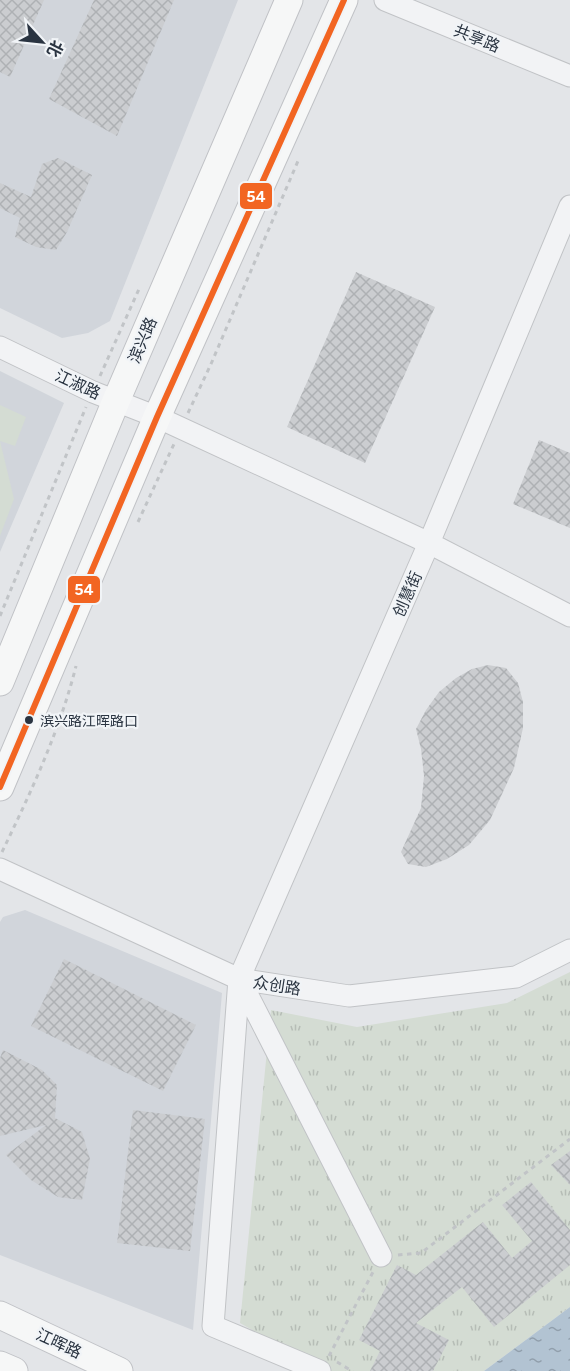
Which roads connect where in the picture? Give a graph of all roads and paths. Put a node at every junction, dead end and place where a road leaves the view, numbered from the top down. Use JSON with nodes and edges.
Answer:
{"nodes":[{"id":1,"x":289,"y":0,"type":"edge"},
{"id":2,"x":344,"y":0,"type":"edge"},
{"id":3,"x":385,"y":0,"type":"edge"},
{"id":4,"x":570,"y":76,"type":"edge"},
{"id":5,"x":570,"y":206,"type":"edge"},
{"id":6,"x":0,"y":347,"type":"edge"},
{"id":7,"x":116,"y":401,"type":"junction"},
{"id":8,"x":157,"y":417,"type":"junction"},
{"id":9,"x":429,"y":543,"type":"junction"},
{"id":10,"x":570,"y":616,"type":"edge"},
{"id":11,"x":0,"y":682,"type":"edge"},
{"id":12,"x":0,"y":787,"type":"edge"},
{"id":13,"x":0,"y":869,"type":"edge"},
{"id":14,"x":570,"y":950,"type":"edge"},
{"id":15,"x":239,"y":979,"type":"junction"},
{"id":16,"x":570,"y":1139,"type":"edge"},
{"id":17,"x":381,"y":1256,"type":"junction"},
{"id":18,"x":0,"y":1315,"type":"edge"},
{"id":19,"x":0,"y":1365,"type":"edge"},
{"id":20,"x":14,"y":1371,"type":"edge"},
{"id":21,"x":119,"y":1371,"type":"edge"},
{"id":22,"x":320,"y":1371,"type":"edge"},
{"id":23,"x":352,"y":1371,"type":"edge"}],
"edges":[{"from":1,"to":7,"type":"main road","name":"滨兴路"},
{"from":2,"to":8,"type":"main road"},
{"from":3,"to":4,"type":"street","name":"共享路"},
{"from":5,"to":9,"type":"street","name":"创慧街"},
{"from":6,"to":7,"type":"street","name":"江淑路"},
{"from":7,"to":8,"type":"street","name":"江淑路"},
{"from":7,"to":11,"type":"main road","name":"滨兴路"},
{"from":8,"to":9,"type":"street","name":"江淑路"},
{"from":8,"to":12,"type":"main road"},
{"from":9,"to":10,"type":"street","name":"江淑路"},
{"from":9,"to":15,"type":"street","name":"创慧街"},
{"from":13,"to":15,"type":"street","name":"众创路"},
{"from":14,"to":15,"type":"street","name":"众创路"},
{"from":15,"to":17,"type":"street"},
{"from":15,"to":22,"type":"street","name":"创慧街"},
{"from":16,"to":17,"type":"path"},
{"from":17,"to":23,"type":"path"},
{"from":18,"to":21,"type":"main road","name":"江晖路"},
{"from":19,"to":20,"type":"main road"}]}
